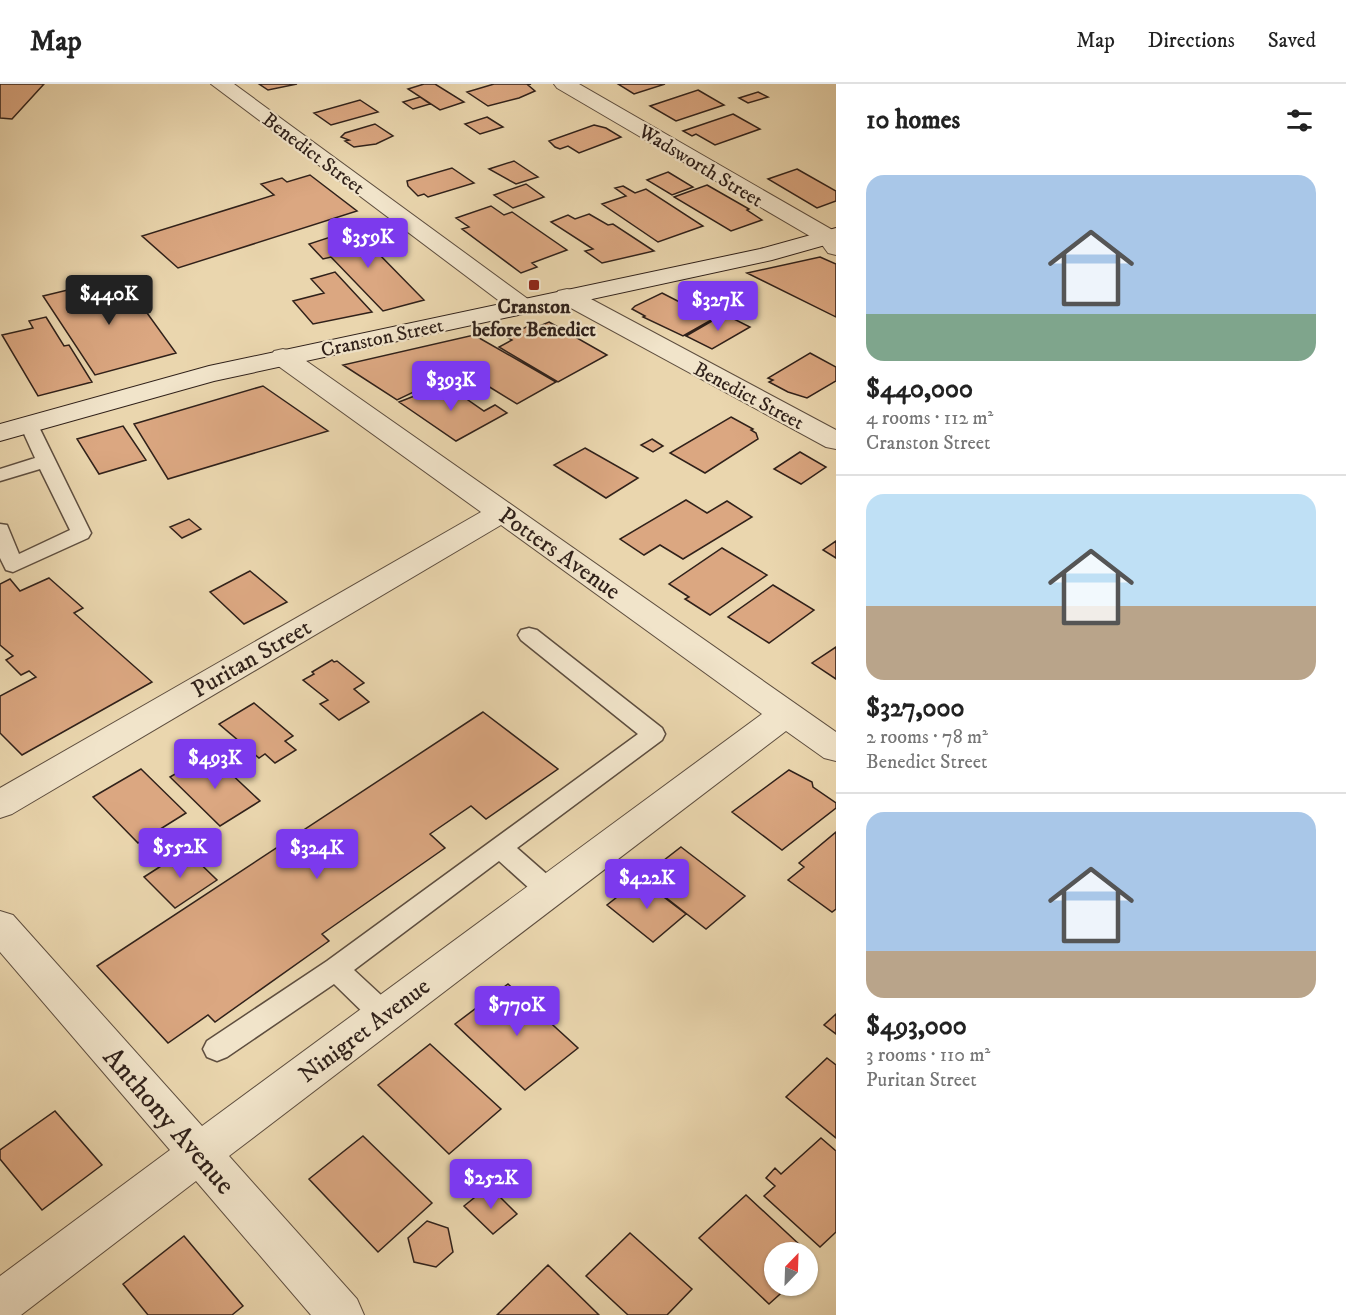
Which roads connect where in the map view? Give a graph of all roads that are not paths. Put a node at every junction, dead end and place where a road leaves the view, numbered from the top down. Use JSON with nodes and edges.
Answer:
{"nodes":[{"id":1,"x":221,"y":84,"type":"edge"},
{"id":2,"x":564,"y":84,"type":"edge"},
{"id":3,"x":833,"y":240,"type":"edge"},
{"id":4,"x":567,"y":296,"type":"junction"},
{"id":5,"x":523,"y":307,"type":"junction"},
{"id":6,"x":284,"y":357,"type":"junction"},
{"id":7,"x":29,"y":425,"type":"junction"},
{"id":8,"x":0,"y":433,"type":"edge"},
{"id":9,"x":836,"y":441,"type":"edge"},
{"id":10,"x":45,"y":461,"type":"junction"},
{"id":11,"x":0,"y":475,"type":"edge"},
{"id":12,"x":502,"y":512,"type":"junction"},
{"id":13,"x":0,"y":530,"type":"edge"},
{"id":14,"x":529,"y":635,"type":"dead end"},
{"id":15,"x":785,"y":714,"type":"junction"},
{"id":16,"x":836,"y":749,"type":"edge"},
{"id":17,"x":0,"y":804,"type":"edge"},
{"id":18,"x":500,"y":848,"type":"junction"},
{"id":19,"x":549,"y":891,"type":"junction"},
{"id":20,"x":0,"y":926,"type":"edge"},
{"id":21,"x":336,"y":969,"type":"junction"},
{"id":22,"x":384,"y":1015,"type":"junction"},
{"id":23,"x":217,"y":1049,"type":"dead end"},
{"id":24,"x":199,"y":1154,"type":"junction"},
{"id":25,"x":0,"y":1303,"type":"edge"},
{"id":26,"x":340,"y":1315,"type":"edge"}],
"edges":[{"from":1,"to":5,"type":"street","name":"Benedict Street"},
{"from":2,"to":3,"type":"street","name":"Wadsworth Street"},
{"from":3,"to":4,"type":"street","name":"Cranston Street"},
{"from":4,"to":5,"type":"street","name":"Cranston Street"},
{"from":4,"to":9,"type":"street","name":"Benedict Street"},
{"from":5,"to":6,"type":"street","name":"Cranston Street"},
{"from":6,"to":7,"type":"street","name":"Cranston Street"},
{"from":6,"to":12,"type":"street","name":"Potters Avenue"},
{"from":7,"to":8,"type":"street","name":"Cranston Street"},
{"from":7,"to":10,"type":"lane"},
{"from":10,"to":11,"type":"lane"},
{"from":10,"to":13,"type":"lane"},
{"from":12,"to":15,"type":"street","name":"Potters Avenue"},
{"from":12,"to":17,"type":"street","name":"Puritan Street"},
{"from":14,"to":18,"type":"lane"},
{"from":15,"to":16,"type":"street","name":"Potters Avenue"},
{"from":15,"to":19,"type":"street","name":"Ninigret Avenue"},
{"from":18,"to":19,"type":"lane"},
{"from":18,"to":21,"type":"lane"},
{"from":19,"to":22,"type":"street","name":"Ninigret Avenue"},
{"from":20,"to":24,"type":"street","name":"Anthony Avenue"},
{"from":21,"to":22,"type":"lane"},
{"from":21,"to":23,"type":"lane"},
{"from":22,"to":24,"type":"street","name":"Ninigret Avenue"},
{"from":24,"to":25,"type":"street","name":"Ninigret Avenue"},
{"from":24,"to":26,"type":"street","name":"Anthony Avenue"}]}
